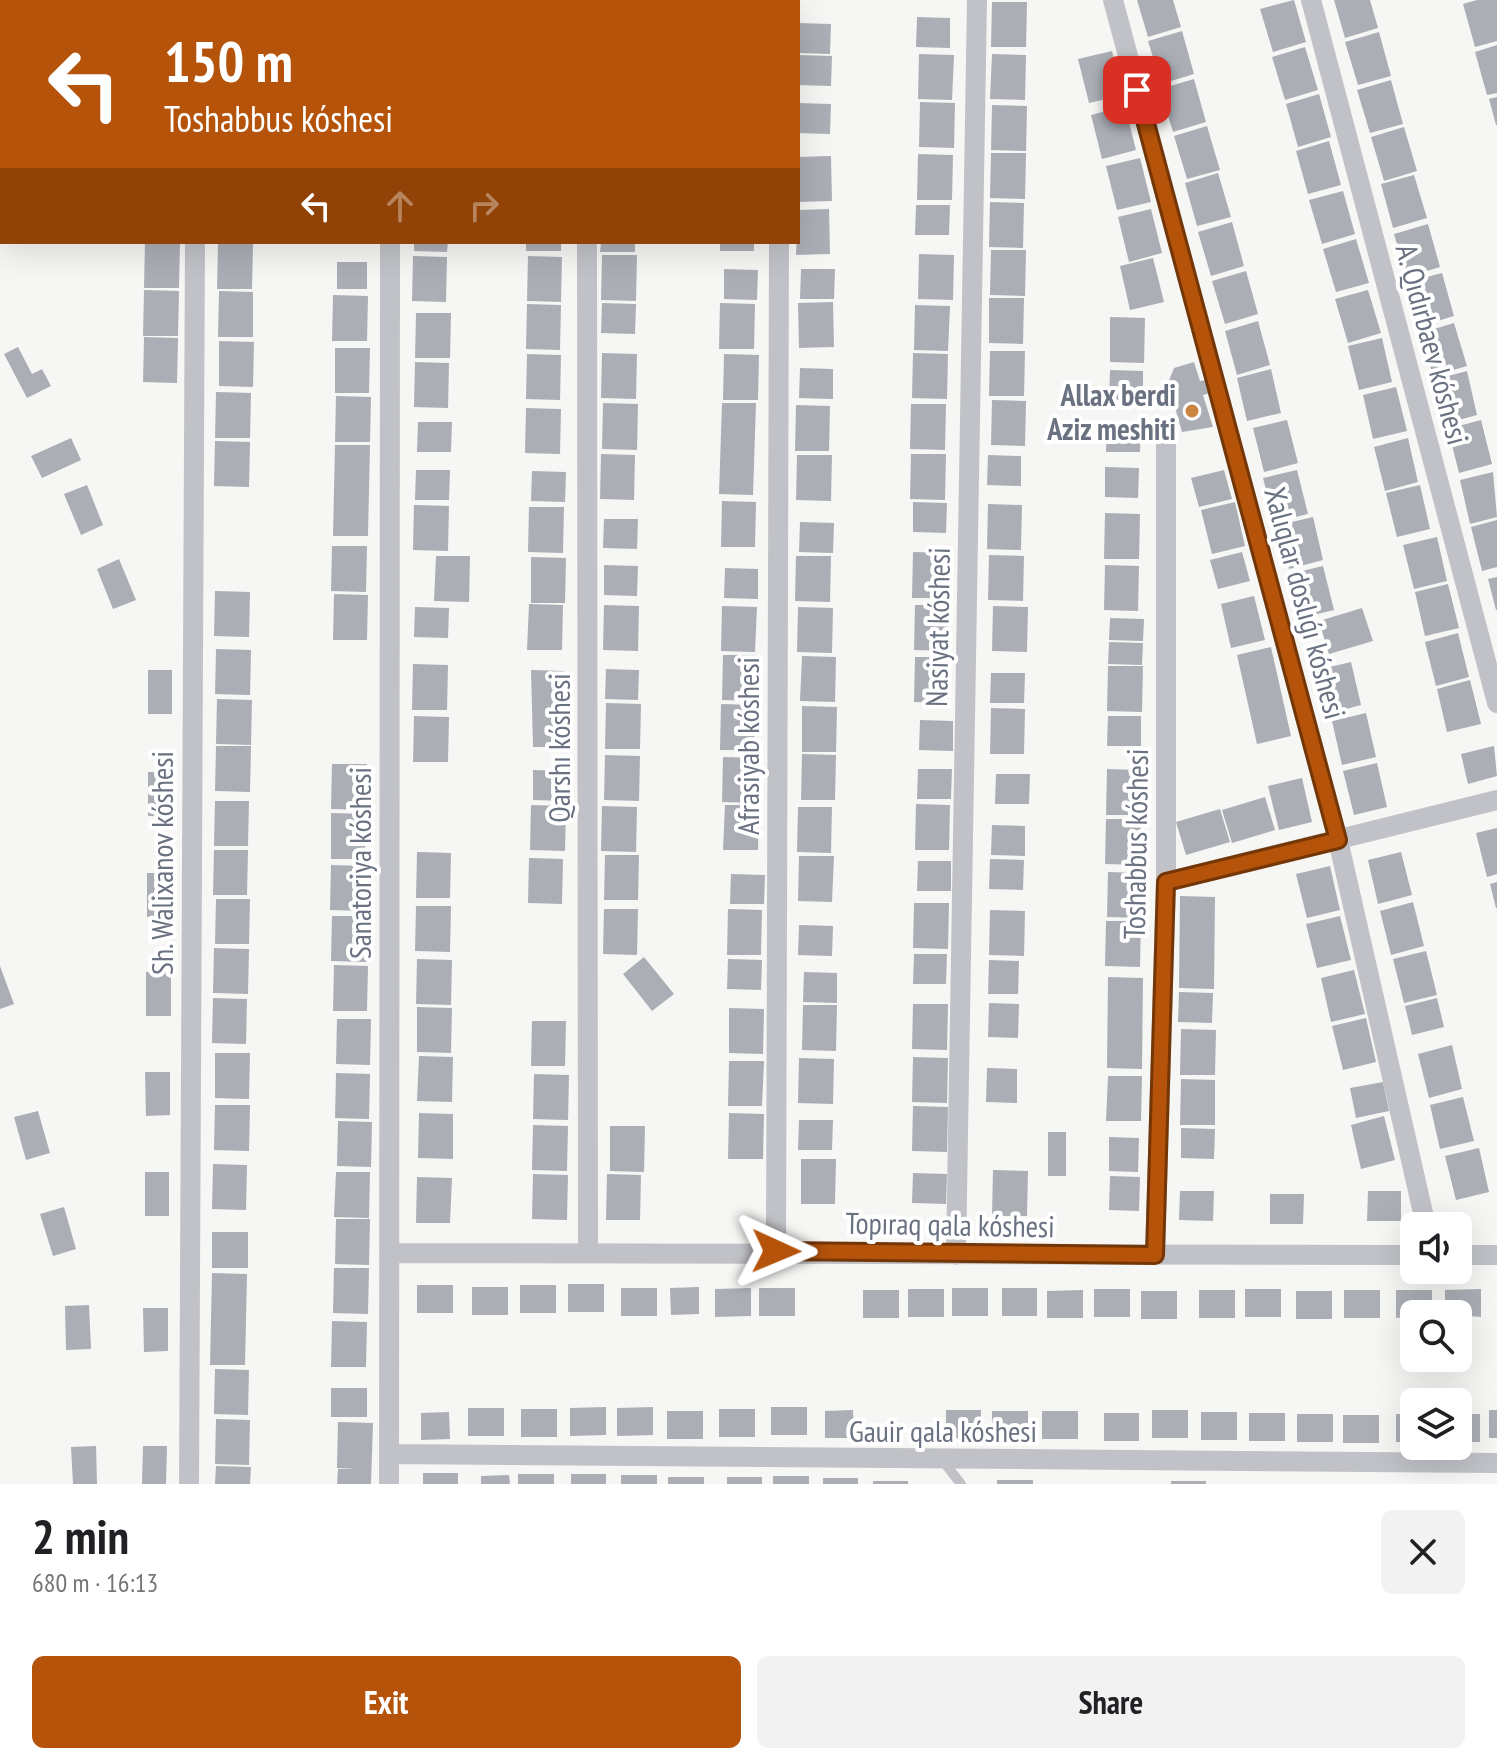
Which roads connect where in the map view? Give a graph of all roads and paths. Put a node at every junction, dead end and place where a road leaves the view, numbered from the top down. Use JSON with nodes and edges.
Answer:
{"nodes":[{"id":1,"x":977,"y":0,"type":"edge"},
{"id":2,"x":1113,"y":0,"type":"edge"},
{"id":3,"x":1311,"y":0,"type":"edge"},
{"id":4,"x":195,"y":244,"type":"edge"},
{"id":5,"x":390,"y":244,"type":"edge"},
{"id":6,"x":587,"y":244,"type":"edge"},
{"id":7,"x":779,"y":244,"type":"edge"},
{"id":8,"x":1166,"y":434,"type":"dead end"},
{"id":9,"x":1497,"y":703,"type":"edge"},
{"id":10,"x":1497,"y":800,"type":"edge"},
{"id":11,"x":1338,"y":840,"type":"junction"},
{"id":12,"x":1166,"y":882,"type":"junction"},
{"id":13,"x":1423,"y":1212,"type":"edge"},
{"id":14,"x":776,"y":1251,"type":"junction"},
{"id":15,"x":389,"y":1253,"type":"junction"},
{"id":16,"x":588,"y":1253,"type":"junction"},
{"id":17,"x":956,"y":1255,"type":"junction"},
{"id":18,"x":1155,"y":1255,"type":"junction"},
{"id":19,"x":1400,"y":1255,"type":"edge"},
{"id":20,"x":1472,"y":1255,"type":"edge"},
{"id":21,"x":1497,"y":1255,"type":"edge"},
{"id":22,"x":389,"y":1454,"type":"junction"},
{"id":23,"x":943,"y":1461,"type":"junction"},
{"id":24,"x":1497,"y":1463,"type":"edge"},
{"id":25,"x":189,"y":1484,"type":"edge"},
{"id":26,"x":389,"y":1484,"type":"edge"},
{"id":27,"x":961,"y":1484,"type":"edge"}],
"edges":[{"from":1,"to":17,"type":"street","name":"Nasiyat kóshesi"},
{"from":2,"to":11,"type":"street","name":"Xalıqlar doslıǵı kóshesi"},
{"from":3,"to":9,"type":"street","name":"A. Qıdırbaev kóshesi"},
{"from":4,"to":25,"type":"street","name":"Sh. Walixanov kóshesi"},
{"from":5,"to":15,"type":"street","name":"Sanatoriya kóshesi"},
{"from":6,"to":16,"type":"street","name":"Qarshı kóshesi"},
{"from":7,"to":14,"type":"street","name":"Afrasiyab kóshesi"},
{"from":8,"to":12,"type":"street","name":"Toshabbus kóshesi"},
{"from":10,"to":11,"type":"street"},
{"from":11,"to":12,"type":"street"},
{"from":11,"to":13,"type":"street","name":"Xalıqlar doslıǵı kóshesi"},
{"from":12,"to":18,"type":"street","name":"Toshabbus kóshesi"},
{"from":14,"to":16,"type":"street","name":"Topıraq qala kóshesi"},
{"from":14,"to":17,"type":"street","name":"Topıraq qala kóshesi"},
{"from":15,"to":16,"type":"street","name":"Topıraq qala kóshesi"},
{"from":15,"to":22,"type":"street","name":"Sanatoriya kóshesi"},
{"from":17,"to":18,"type":"street","name":"Topıraq qala kóshesi"},
{"from":18,"to":19,"type":"street","name":"Topıraq qala kóshesi"},
{"from":20,"to":21,"type":"street"},
{"from":22,"to":23,"type":"street","name":"Gauir qala kóshesi"},
{"from":22,"to":26,"type":"street","name":"Sanatoriya kóshesi"},
{"from":23,"to":24,"type":"street","name":"Gauir qala kóshesi"},
{"from":23,"to":27,"type":"lane"}]}
